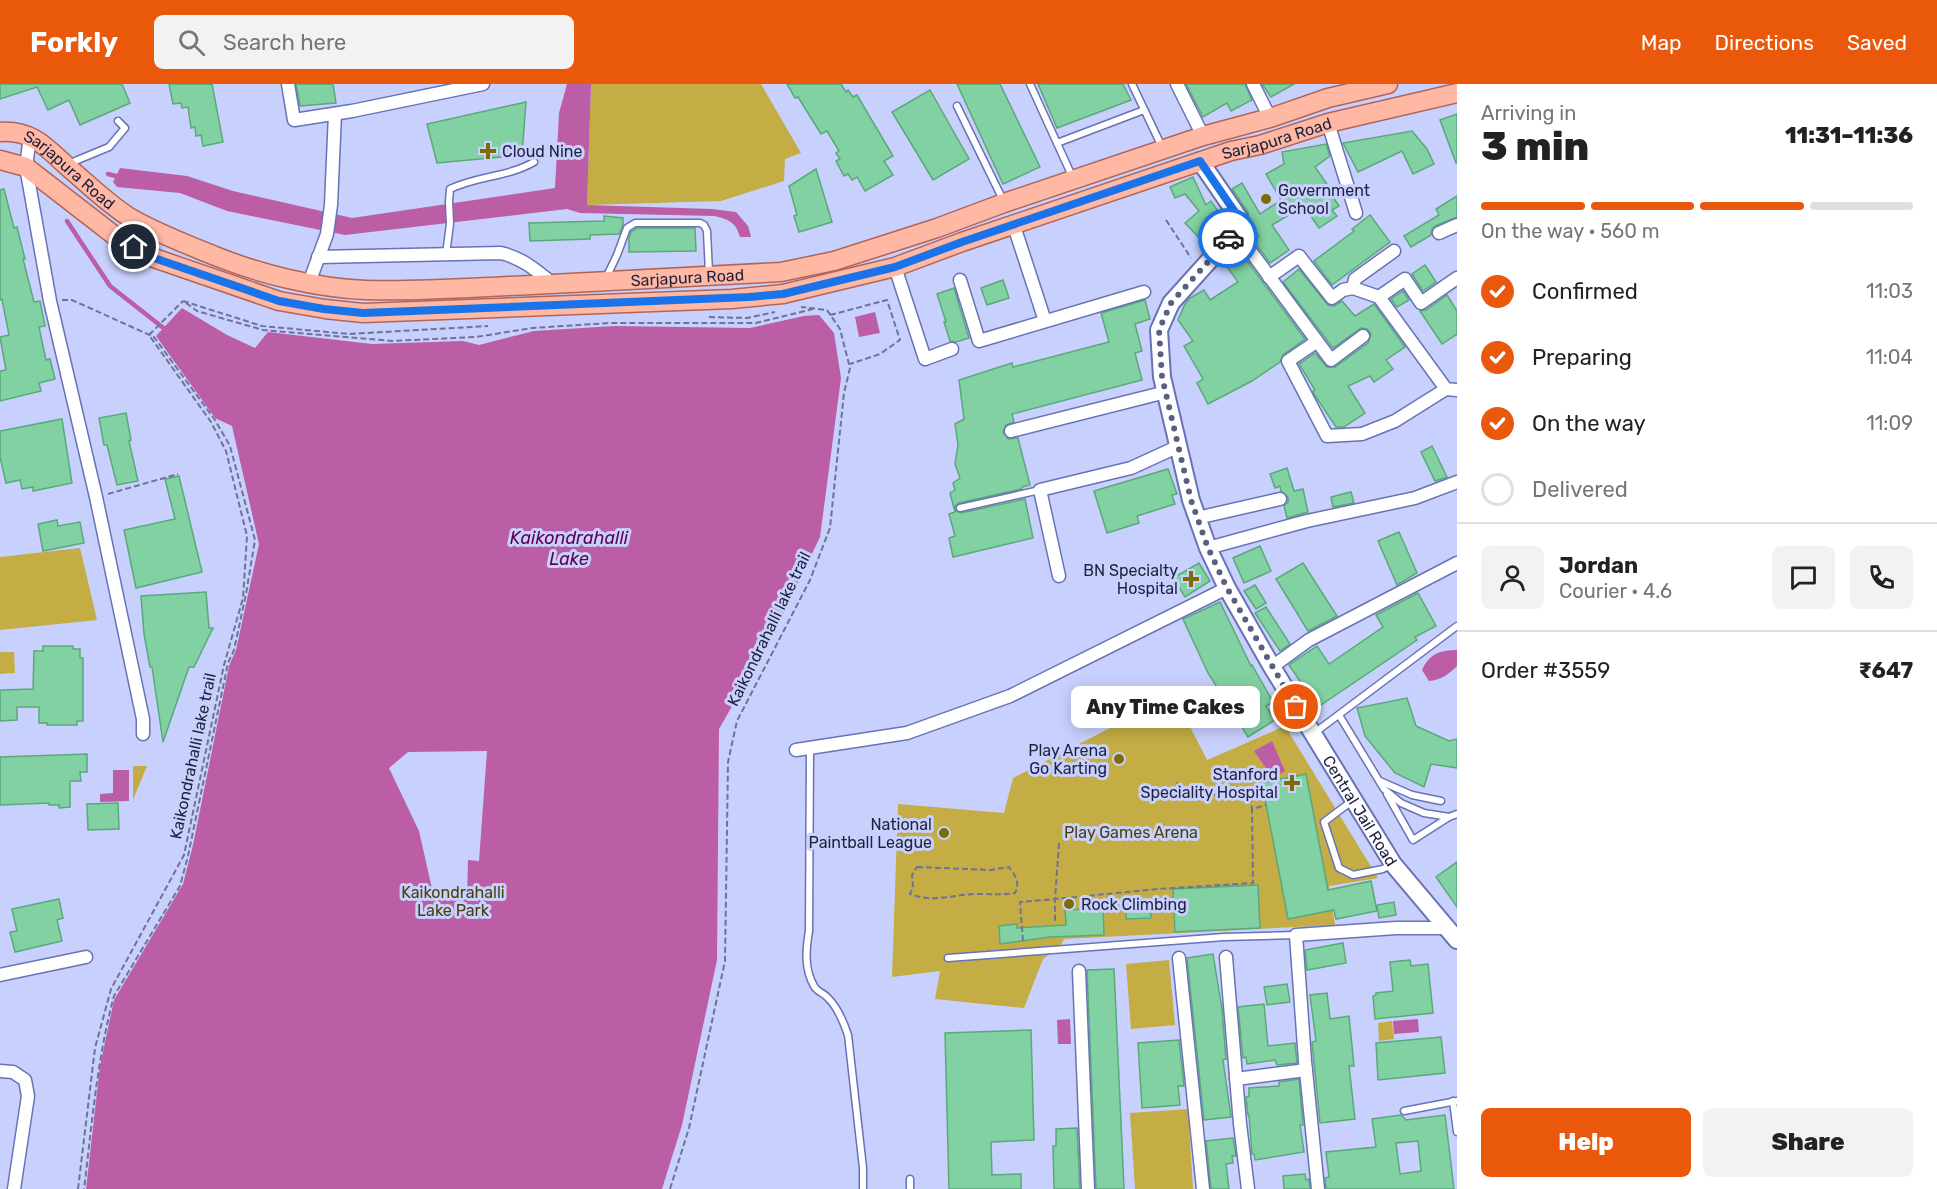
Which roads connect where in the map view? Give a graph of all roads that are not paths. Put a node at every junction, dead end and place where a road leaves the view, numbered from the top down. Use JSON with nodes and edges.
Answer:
{"nodes":[{"id":1,"x":288,"y":84,"type":"edge"},
{"id":2,"x":1030,"y":84,"type":"edge"},
{"id":3,"x":1132,"y":84,"type":"edge"},
{"id":4,"x":1177,"y":84,"type":"edge"},
{"id":5,"x":1253,"y":84,"type":"edge"},
{"id":6,"x":1388,"y":84,"type":"edge"},
{"id":7,"x":475,"y":85,"type":"edge"},
{"id":8,"x":1326,"y":91,"type":"edge"},
{"id":9,"x":1457,"y":93,"type":"edge"},
{"id":10,"x":957,"y":106,"type":"dead end"},
{"id":11,"x":1144,"y":110,"type":"junction"},
{"id":12,"x":335,"y":114,"type":"junction"},
{"id":13,"x":1270,"y":118,"type":"junction"},
{"id":14,"x":118,"y":121,"type":"dead end"},
{"id":15,"x":1328,"y":123,"type":"junction"},
{"id":16,"x":0,"y":132,"type":"edge"},
{"id":17,"x":30,"y":136,"type":"junction"},
{"id":18,"x":1203,"y":136,"type":"junction"},
{"id":19,"x":1057,"y":143,"type":"junction"},
{"id":20,"x":1163,"y":149,"type":"junction"},
{"id":21,"x":0,"y":160,"type":"edge"},
{"id":22,"x":1200,"y":161,"type":"junction"},
{"id":23,"x":534,"y":162,"type":"dead end"},
{"id":24,"x":66,"y":165,"type":"junction"},
{"id":25,"x":26,"y":167,"type":"junction"},
{"id":26,"x":1074,"y":180,"type":"junction"},
{"id":27,"x":1004,"y":203,"type":"junction"},
{"id":28,"x":1356,"y":213,"type":"dead end"},
{"id":29,"x":1457,"y":225,"type":"edge"},
{"id":30,"x":1014,"y":226,"type":"junction"},
{"id":31,"x":1231,"y":233,"type":"junction"},
{"id":32,"x":1439,"y":233,"type":"dead end"},
{"id":33,"x":1394,"y":251,"type":"dead end"},
{"id":34,"x":446,"y":254,"type":"junction"},
{"id":35,"x":318,"y":257,"type":"junction"},
{"id":36,"x":895,"y":267,"type":"junction"},
{"id":37,"x":709,"y":276,"type":"junction"},
{"id":38,"x":1269,"y":278,"type":"junction"},
{"id":39,"x":1457,"y":279,"type":"edge"},
{"id":40,"x":960,"y":280,"type":"dead end"},
{"id":41,"x":605,"y":281,"type":"junction"},
{"id":42,"x":309,"y":283,"type":"junction"},
{"id":43,"x":553,"y":284,"type":"junction"},
{"id":44,"x":1353,"y":288,"type":"junction"},
{"id":45,"x":1144,"y":292,"type":"dead end"},
{"id":46,"x":1379,"y":297,"type":"junction"},
{"id":47,"x":1046,"y":321,"type":"junction"},
{"id":48,"x":1363,"y":336,"type":"dead end"},
{"id":49,"x":1316,"y":342,"type":"junction"},
{"id":50,"x":952,"y":349,"type":"dead end"},
{"id":51,"x":1451,"y":389,"type":"edge"},
{"id":52,"x":1166,"y":392,"type":"junction"},
{"id":53,"x":1011,"y":431,"type":"dead end"},
{"id":54,"x":1179,"y":446,"type":"junction"},
{"id":55,"x":1457,"y":482,"type":"edge"},
{"id":56,"x":1040,"y":490,"type":"junction"},
{"id":57,"x":1280,"y":499,"type":"dead end"},
{"id":58,"x":960,"y":508,"type":"dead end"},
{"id":59,"x":1197,"y":518,"type":"junction"},
{"id":60,"x":1208,"y":548,"type":"junction"},
{"id":61,"x":1457,"y":563,"type":"edge"},
{"id":62,"x":1059,"y":576,"type":"dead end"},
{"id":63,"x":1227,"y":588,"type":"junction"},
{"id":64,"x":1457,"y":626,"type":"edge"},
{"id":65,"x":1272,"y":667,"type":"junction"},
{"id":66,"x":1339,"y":715,"type":"junction"},
{"id":67,"x":143,"y":734,"type":"dead end"},
{"id":68,"x":1313,"y":734,"type":"junction"},
{"id":69,"x":810,"y":748,"type":"junction"},
{"id":70,"x":796,"y":750,"type":"dead end"},
{"id":71,"x":1379,"y":781,"type":"junction"},
{"id":72,"x":1384,"y":789,"type":"junction"},
{"id":73,"x":1355,"y":799,"type":"junction"},
{"id":74,"x":1441,"y":801,"type":"dead end"},
{"id":75,"x":1457,"y":814,"type":"edge"},
{"id":76,"x":1449,"y":817,"type":"junction"},
{"id":77,"x":1393,"y":864,"type":"junction"},
{"id":78,"x":1446,"y":928,"type":"junction"},
{"id":79,"x":1296,"y":935,"type":"junction"},
{"id":80,"x":1457,"y":940,"type":"edge"},
{"id":81,"x":86,"y":957,"type":"dead end"},
{"id":82,"x":1226,"y":957,"type":"dead end"},
{"id":83,"x":948,"y":958,"type":"dead end"},
{"id":84,"x":1179,"y":958,"type":"dead end"},
{"id":85,"x":1079,"y":971,"type":"dead end"},
{"id":86,"x":0,"y":975,"type":"edge"},
{"id":87,"x":1306,"y":1070,"type":"junction"},
{"id":88,"x":0,"y":1071,"type":"edge"},
{"id":89,"x":1236,"y":1079,"type":"junction"},
{"id":90,"x":1455,"y":1101,"type":"edge"},
{"id":91,"x":1404,"y":1111,"type":"dead end"},
{"id":92,"x":1457,"y":1132,"type":"edge"},
{"id":93,"x":910,"y":1179,"type":"dead end"},
{"id":94,"x":14,"y":1189,"type":"edge"},
{"id":95,"x":863,"y":1189,"type":"edge"},
{"id":96,"x":910,"y":1189,"type":"edge"},
{"id":97,"x":1088,"y":1189,"type":"edge"},
{"id":98,"x":1203,"y":1189,"type":"edge"},
{"id":99,"x":1248,"y":1189,"type":"edge"},
{"id":100,"x":1318,"y":1189,"type":"edge"}],
"edges":[{"from":1,"to":12,"type":"street"},
{"from":2,"to":19,"type":"lane"},
{"from":3,"to":11,"type":"lane"},
{"from":4,"to":18,"type":"street"},
{"from":5,"to":13,"type":"street"},
{"from":6,"to":8,"type":"main road","name":"Sarjapura Road"},
{"from":7,"to":12,"type":"street"},
{"from":8,"to":13,"type":"main road","name":"Sarjapura Road"},
{"from":9,"to":15,"type":"main road","name":"Sarjapura Road"},
{"from":10,"to":27,"type":"lane"},
{"from":11,"to":19,"type":"lane"},
{"from":11,"to":20,"type":"lane"},
{"from":12,"to":35,"type":"street"},
{"from":13,"to":18,"type":"main road","name":"Sarjapura Road"},
{"from":14,"to":24,"type":"lane"},
{"from":15,"to":22,"type":"main road","name":"Sarjapura Road"},
{"from":15,"to":28,"type":"street"},
{"from":16,"to":17,"type":"main road","name":"Sarjapura Road"},
{"from":17,"to":24,"type":"main road","name":"Sarjapura Road"},
{"from":17,"to":25,"type":"street"},
{"from":18,"to":20,"type":"main road","name":"Sarjapura Road"},
{"from":19,"to":26,"type":"lane"},
{"from":20,"to":26,"type":"main road","name":"Sarjapura Road"},
{"from":21,"to":25,"type":"main road","name":"Sarjapura Road"},
{"from":22,"to":30,"type":"main road","name":"Sarjapura Road"},
{"from":22,"to":31,"type":"main road"},
{"from":23,"to":34,"type":"lane"},
{"from":24,"to":42,"type":"main road","name":"Sarjapura Road"},
{"from":25,"to":36,"type":"main road","name":"Sarjapura Road"},
{"from":25,"to":67,"type":"street"},
{"from":26,"to":27,"type":"main road","name":"Sarjapura Road"},
{"from":27,"to":37,"type":"main road","name":"Sarjapura Road"},
{"from":29,"to":32,"type":"street"},
{"from":30,"to":36,"type":"main road","name":"Sarjapura Road"},
{"from":30,"to":47,"type":"street"},
{"from":31,"to":38,"type":"street"},
{"from":31,"to":52,"type":"main road","name":"Central Jail Road"},
{"from":33,"to":44,"type":"street"},
{"from":34,"to":35,"type":"street"},
{"from":34,"to":43,"type":"street"},
{"from":35,"to":42,"type":"street"},
{"from":36,"to":50,"type":"street"},
{"from":37,"to":41,"type":"main road","name":"Sarjapura Road"},
{"from":37,"to":41,"type":"lane"},
{"from":38,"to":44,"type":"street"},
{"from":38,"to":49,"type":"street"},
{"from":39,"to":46,"type":"street"},
{"from":40,"to":47,"type":"street"},
{"from":41,"to":43,"type":"main road","name":"Sarjapura Road"},
{"from":42,"to":43,"type":"main road","name":"Sarjapura Road"},
{"from":44,"to":46,"type":"street"},
{"from":45,"to":47,"type":"street"},
{"from":46,"to":51,"type":"street"},
{"from":48,"to":49,"type":"street"},
{"from":49,"to":51,"type":"street"},
{"from":52,"to":53,"type":"street"},
{"from":52,"to":54,"type":"main road","name":"Central Jail Road"},
{"from":54,"to":56,"type":"street"},
{"from":54,"to":59,"type":"main road","name":"Central Jail Road"},
{"from":55,"to":60,"type":"street"},
{"from":56,"to":58,"type":"lane"},
{"from":56,"to":62,"type":"street"},
{"from":57,"to":59,"type":"street"},
{"from":59,"to":60,"type":"main road","name":"Central Jail Road"},
{"from":60,"to":63,"type":"main road","name":"Central Jail Road"},
{"from":61,"to":65,"type":"street"},
{"from":63,"to":65,"type":"main road","name":"Central Jail Road"},
{"from":63,"to":69,"type":"street"},
{"from":64,"to":66,"type":"lane"},
{"from":65,"to":68,"type":"main road","name":"Central Jail Road"},
{"from":66,"to":68,"type":"lane"},
{"from":66,"to":71,"type":"lane"},
{"from":68,"to":73,"type":"main road","name":"Central Jail Road"},
{"from":69,"to":70,"type":"street"},
{"from":69,"to":95,"type":"lane"},
{"from":71,"to":72,"type":"lane"},
{"from":71,"to":74,"type":"lane"},
{"from":72,"to":76,"type":"lane"},
{"from":72,"to":76,"type":"lane"},
{"from":73,"to":77,"type":"main road","name":"Central Jail Road"},
{"from":73,"to":77,"type":"lane"},
{"from":75,"to":76,"type":"lane"},
{"from":77,"to":78,"type":"main road","name":"Central Jail Road"},
{"from":78,"to":79,"type":"street"},
{"from":78,"to":80,"type":"main road","name":"Central Jail Road"},
{"from":79,"to":83,"type":"lane"},
{"from":79,"to":87,"type":"street"},
{"from":81,"to":86,"type":"street"},
{"from":82,"to":89,"type":"street"},
{"from":84,"to":98,"type":"street"},
{"from":85,"to":97,"type":"street"},
{"from":87,"to":89,"type":"street"},
{"from":87,"to":100,"type":"street"},
{"from":88,"to":94,"type":"street"},
{"from":89,"to":99,"type":"street"},
{"from":90,"to":91,"type":"lane"},
{"from":90,"to":92,"type":"lane"},
{"from":93,"to":96,"type":"lane"}]}
